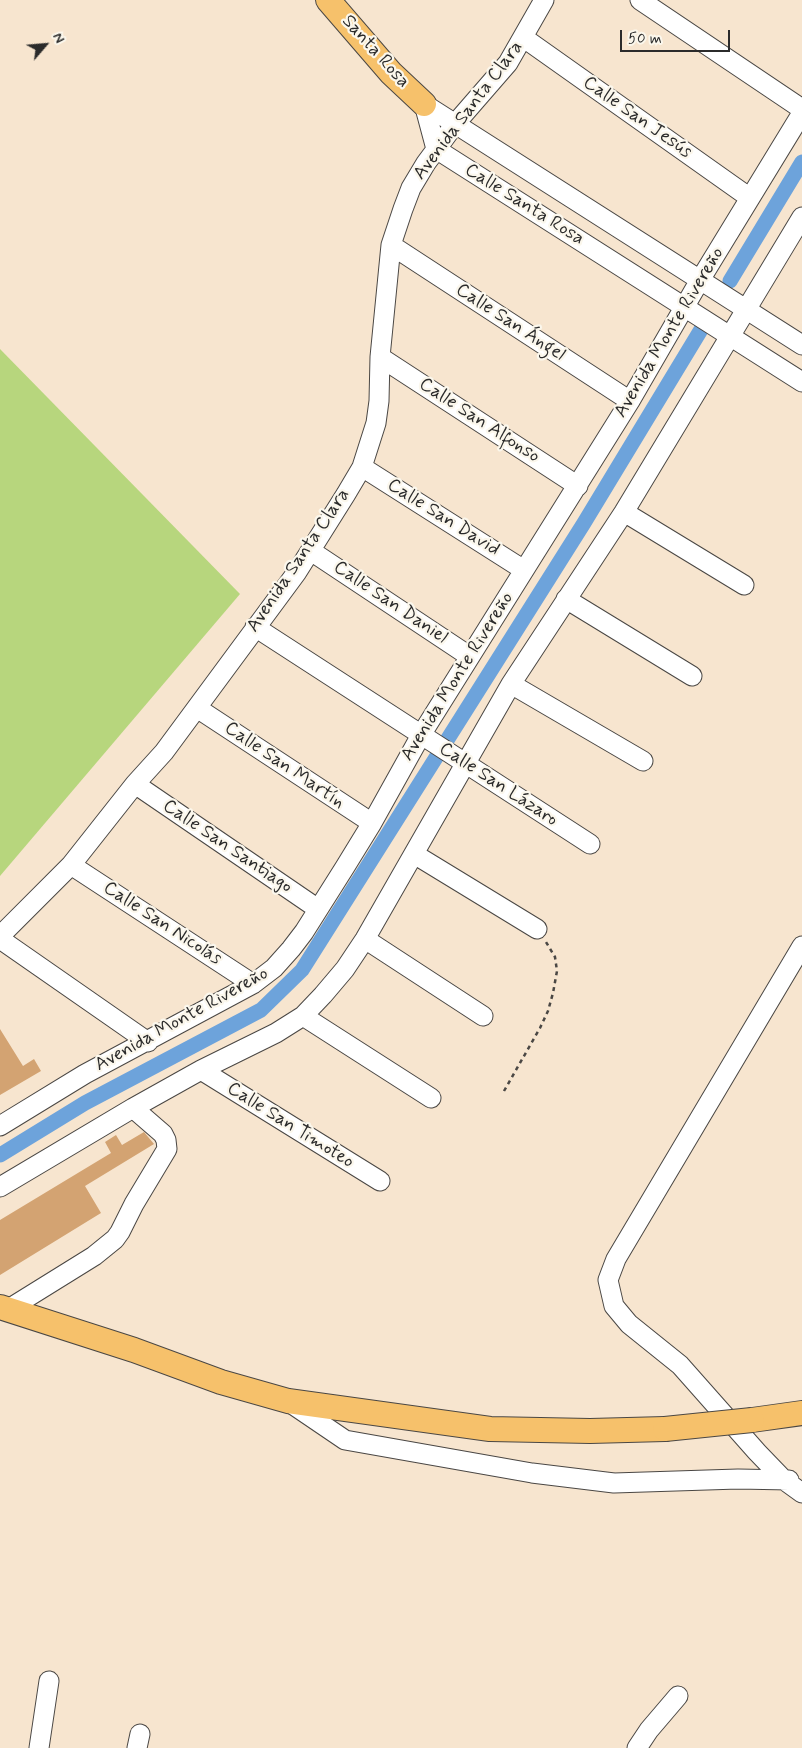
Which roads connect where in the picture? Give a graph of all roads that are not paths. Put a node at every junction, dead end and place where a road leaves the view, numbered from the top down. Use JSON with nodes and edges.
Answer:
{"nodes":[{"id":1,"x":328,"y":0,"type":"edge"},
{"id":2,"x":544,"y":0,"type":"edge"},
{"id":3,"x":640,"y":0,"type":"edge"},
{"id":4,"x":524,"y":38,"type":"junction"},
{"id":5,"x":424,"y":104,"type":"junction"},
{"id":6,"x":802,"y":109,"type":"edge"},
{"id":7,"x":802,"y":113,"type":"edge"},
{"id":8,"x":455,"y":124,"type":"junction"},
{"id":9,"x":436,"y":149,"type":"junction"},
{"id":10,"x":750,"y":198,"type":"junction"},
{"id":11,"x":801,"y":222,"type":"edge"},
{"id":12,"x":390,"y":246,"type":"junction"},
{"id":13,"x":700,"y":280,"type":"junction"},
{"id":14,"x":685,"y":308,"type":"junction"},
{"id":15,"x":746,"y":309,"type":"junction"},
{"id":16,"x":729,"y":336,"type":"junction"},
{"id":17,"x":802,"y":345,"type":"edge"},
{"id":18,"x":380,"y":357,"type":"junction"},
{"id":19,"x":802,"y":382,"type":"edge"},
{"id":20,"x":630,"y":401,"type":"junction"},
{"id":21,"x":362,"y":467,"type":"junction"},
{"id":22,"x":578,"y":486,"type":"junction"},
{"id":23,"x":624,"y":512,"type":"junction"},
{"id":24,"x":311,"y":551,"type":"junction"},
{"id":25,"x":524,"y":570,"type":"junction"},
{"id":26,"x":744,"y":585,"type":"dead end"},
{"id":27,"x":566,"y":599,"type":"junction"},
{"id":28,"x":255,"y":627,"type":"junction"},
{"id":29,"x":469,"y":656,"type":"junction"},
{"id":30,"x":692,"y":676,"type":"dead end"},
{"id":31,"x":511,"y":684,"type":"junction"},
{"id":32,"x":197,"y":708,"type":"junction"},
{"id":33,"x":421,"y":735,"type":"junction"},
{"id":34,"x":643,"y":761,"type":"dead end"},
{"id":35,"x":464,"y":762,"type":"junction"},
{"id":36,"x":135,"y":784,"type":"junction"},
{"id":37,"x":372,"y":823,"type":"junction"},
{"id":38,"x":590,"y":844,"type":"dead end"},
{"id":39,"x":414,"y":854,"type":"junction"},
{"id":40,"x":71,"y":865,"type":"junction"},
{"id":41,"x":318,"y":909,"type":"junction"},
{"id":42,"x":537,"y":929,"type":"road end"},
{"id":43,"x":0,"y":937,"type":"edge"},
{"id":44,"x":365,"y":940,"type":"junction"},
{"id":45,"x":802,"y":946,"type":"edge"},
{"id":46,"x":253,"y":984,"type":"junction"},
{"id":47,"x":303,"y":1016,"type":"junction"},
{"id":48,"x":483,"y":1016,"type":"dead end"},
{"id":49,"x":148,"y":1042,"type":"junction"},
{"id":50,"x":201,"y":1070,"type":"junction"},
{"id":51,"x":431,"y":1098,"type":"dead end"},
{"id":52,"x":133,"y":1108,"type":"junction"},
{"id":53,"x":0,"y":1126,"type":"edge"},
{"id":54,"x":380,"y":1181,"type":"dead end"},
{"id":55,"x":0,"y":1187,"type":"edge"},
{"id":56,"x":3,"y":1308,"type":"edge"},
{"id":57,"x":288,"y":1402,"type":"junction"},
{"id":58,"x":802,"y":1413,"type":"edge"},
{"id":59,"x":793,"y":1480,"type":"edge"},
{"id":60,"x":802,"y":1493,"type":"edge"},
{"id":61,"x":50,"y":1681,"type":"dead end"},
{"id":62,"x":678,"y":1696,"type":"dead end"},
{"id":63,"x":39,"y":1748,"type":"edge"},
{"id":64,"x":637,"y":1748,"type":"edge"}],
"edges":[{"from":1,"to":5,"type":"main road","name":"Santa Rosa"},
{"from":2,"to":4,"type":"street","name":"Avenida Santa Clara"},
{"from":3,"to":6,"type":"street"},
{"from":4,"to":8,"type":"street","name":"Avenida Santa Clara"},
{"from":4,"to":10,"type":"street","name":"Calle San Jesús"},
{"from":5,"to":8,"type":"street","name":"Calle Santa Rosa"},
{"from":5,"to":9,"type":"street"},
{"from":7,"to":10,"type":"street","name":"Avenida Monte Rivereño"},
{"from":8,"to":9,"type":"street","name":"Avenida Santa Clara"},
{"from":8,"to":13,"type":"street","name":"Calle Santa Rosa"},
{"from":9,"to":12,"type":"street","name":"Avenida Santa Clara"},
{"from":9,"to":14,"type":"street","name":"Calle Santa Rosa"},
{"from":10,"to":13,"type":"street","name":"Avenida Monte Rivereño"},
{"from":11,"to":15,"type":"street"},
{"from":12,"to":18,"type":"street","name":"Avenida Santa Clara"},
{"from":12,"to":20,"type":"street","name":"Calle San Ángel"},
{"from":13,"to":14,"type":"street","name":"Avenida Monte Rivereño"},
{"from":13,"to":15,"type":"street","name":"Calle Santa Rosa"},
{"from":14,"to":16,"type":"street","name":"Calle Santa Rosa"},
{"from":14,"to":20,"type":"street","name":"Avenida Monte Rivereño"},
{"from":15,"to":16,"type":"street"},
{"from":15,"to":17,"type":"street","name":"Calle Santa Rosa"},
{"from":16,"to":19,"type":"street","name":"Calle Santa Rosa"},
{"from":16,"to":23,"type":"street"},
{"from":18,"to":21,"type":"street","name":"Avenida Santa Clara"},
{"from":18,"to":22,"type":"street","name":"Calle San Alfonso"},
{"from":20,"to":22,"type":"street","name":"Avenida Monte Rivereño"},
{"from":21,"to":24,"type":"street","name":"Avenida Santa Clara"},
{"from":21,"to":25,"type":"street","name":"Calle San David"},
{"from":22,"to":25,"type":"street","name":"Avenida Monte Rivereño"},
{"from":23,"to":26,"type":"street"},
{"from":23,"to":27,"type":"street"},
{"from":24,"to":28,"type":"street","name":"Avenida Santa Clara"},
{"from":24,"to":29,"type":"street","name":"Calle San Daniel"},
{"from":25,"to":29,"type":"street","name":"Avenida Monte Rivereño"},
{"from":27,"to":30,"type":"street"},
{"from":27,"to":31,"type":"street"},
{"from":28,"to":32,"type":"street","name":"Avenida Santa Clara"},
{"from":28,"to":33,"type":"street","name":"Calle San Lázaro"},
{"from":29,"to":33,"type":"street","name":"Avenida Monte Rivereño"},
{"from":31,"to":34,"type":"street"},
{"from":31,"to":35,"type":"street"},
{"from":32,"to":36,"type":"street","name":"Avenida Santa Clara"},
{"from":32,"to":37,"type":"street","name":"Calle San Martín"},
{"from":33,"to":35,"type":"street","name":"Calle San Lázaro"},
{"from":33,"to":37,"type":"street","name":"Avenida Monte Rivereño"},
{"from":35,"to":38,"type":"street","name":"Calle San Lázaro"},
{"from":35,"to":39,"type":"street"},
{"from":36,"to":40,"type":"street","name":"Avenida Santa Clara"},
{"from":36,"to":41,"type":"street","name":"Calle San Santiago"},
{"from":37,"to":41,"type":"street","name":"Avenida Monte Rivereño"},
{"from":39,"to":42,"type":"street"},
{"from":39,"to":44,"type":"street"},
{"from":40,"to":43,"type":"street","name":"Avenida Santa Clara"},
{"from":40,"to":46,"type":"street","name":"Calle San Nicolás"},
{"from":41,"to":46,"type":"street","name":"Avenida Monte Rivereño"},
{"from":43,"to":49,"type":"street"},
{"from":44,"to":47,"type":"street"},
{"from":44,"to":48,"type":"street"},
{"from":45,"to":59,"type":"street"},
{"from":46,"to":49,"type":"street","name":"Avenida Monte Rivereño"},
{"from":47,"to":50,"type":"street"},
{"from":47,"to":51,"type":"street"},
{"from":49,"to":53,"type":"street","name":"Avenida Monte Rivereño"},
{"from":50,"to":52,"type":"street"},
{"from":50,"to":54,"type":"street","name":"Calle San Timoteo"},
{"from":52,"to":55,"type":"street"},
{"from":52,"to":56,"type":"street"},
{"from":56,"to":57,"type":"main road"},
{"from":57,"to":58,"type":"main road","bridge":true},
{"from":57,"to":59,"type":"street"},
{"from":59,"to":60,"type":"street"},
{"from":61,"to":63,"type":"street"},
{"from":62,"to":64,"type":"street"}]}
